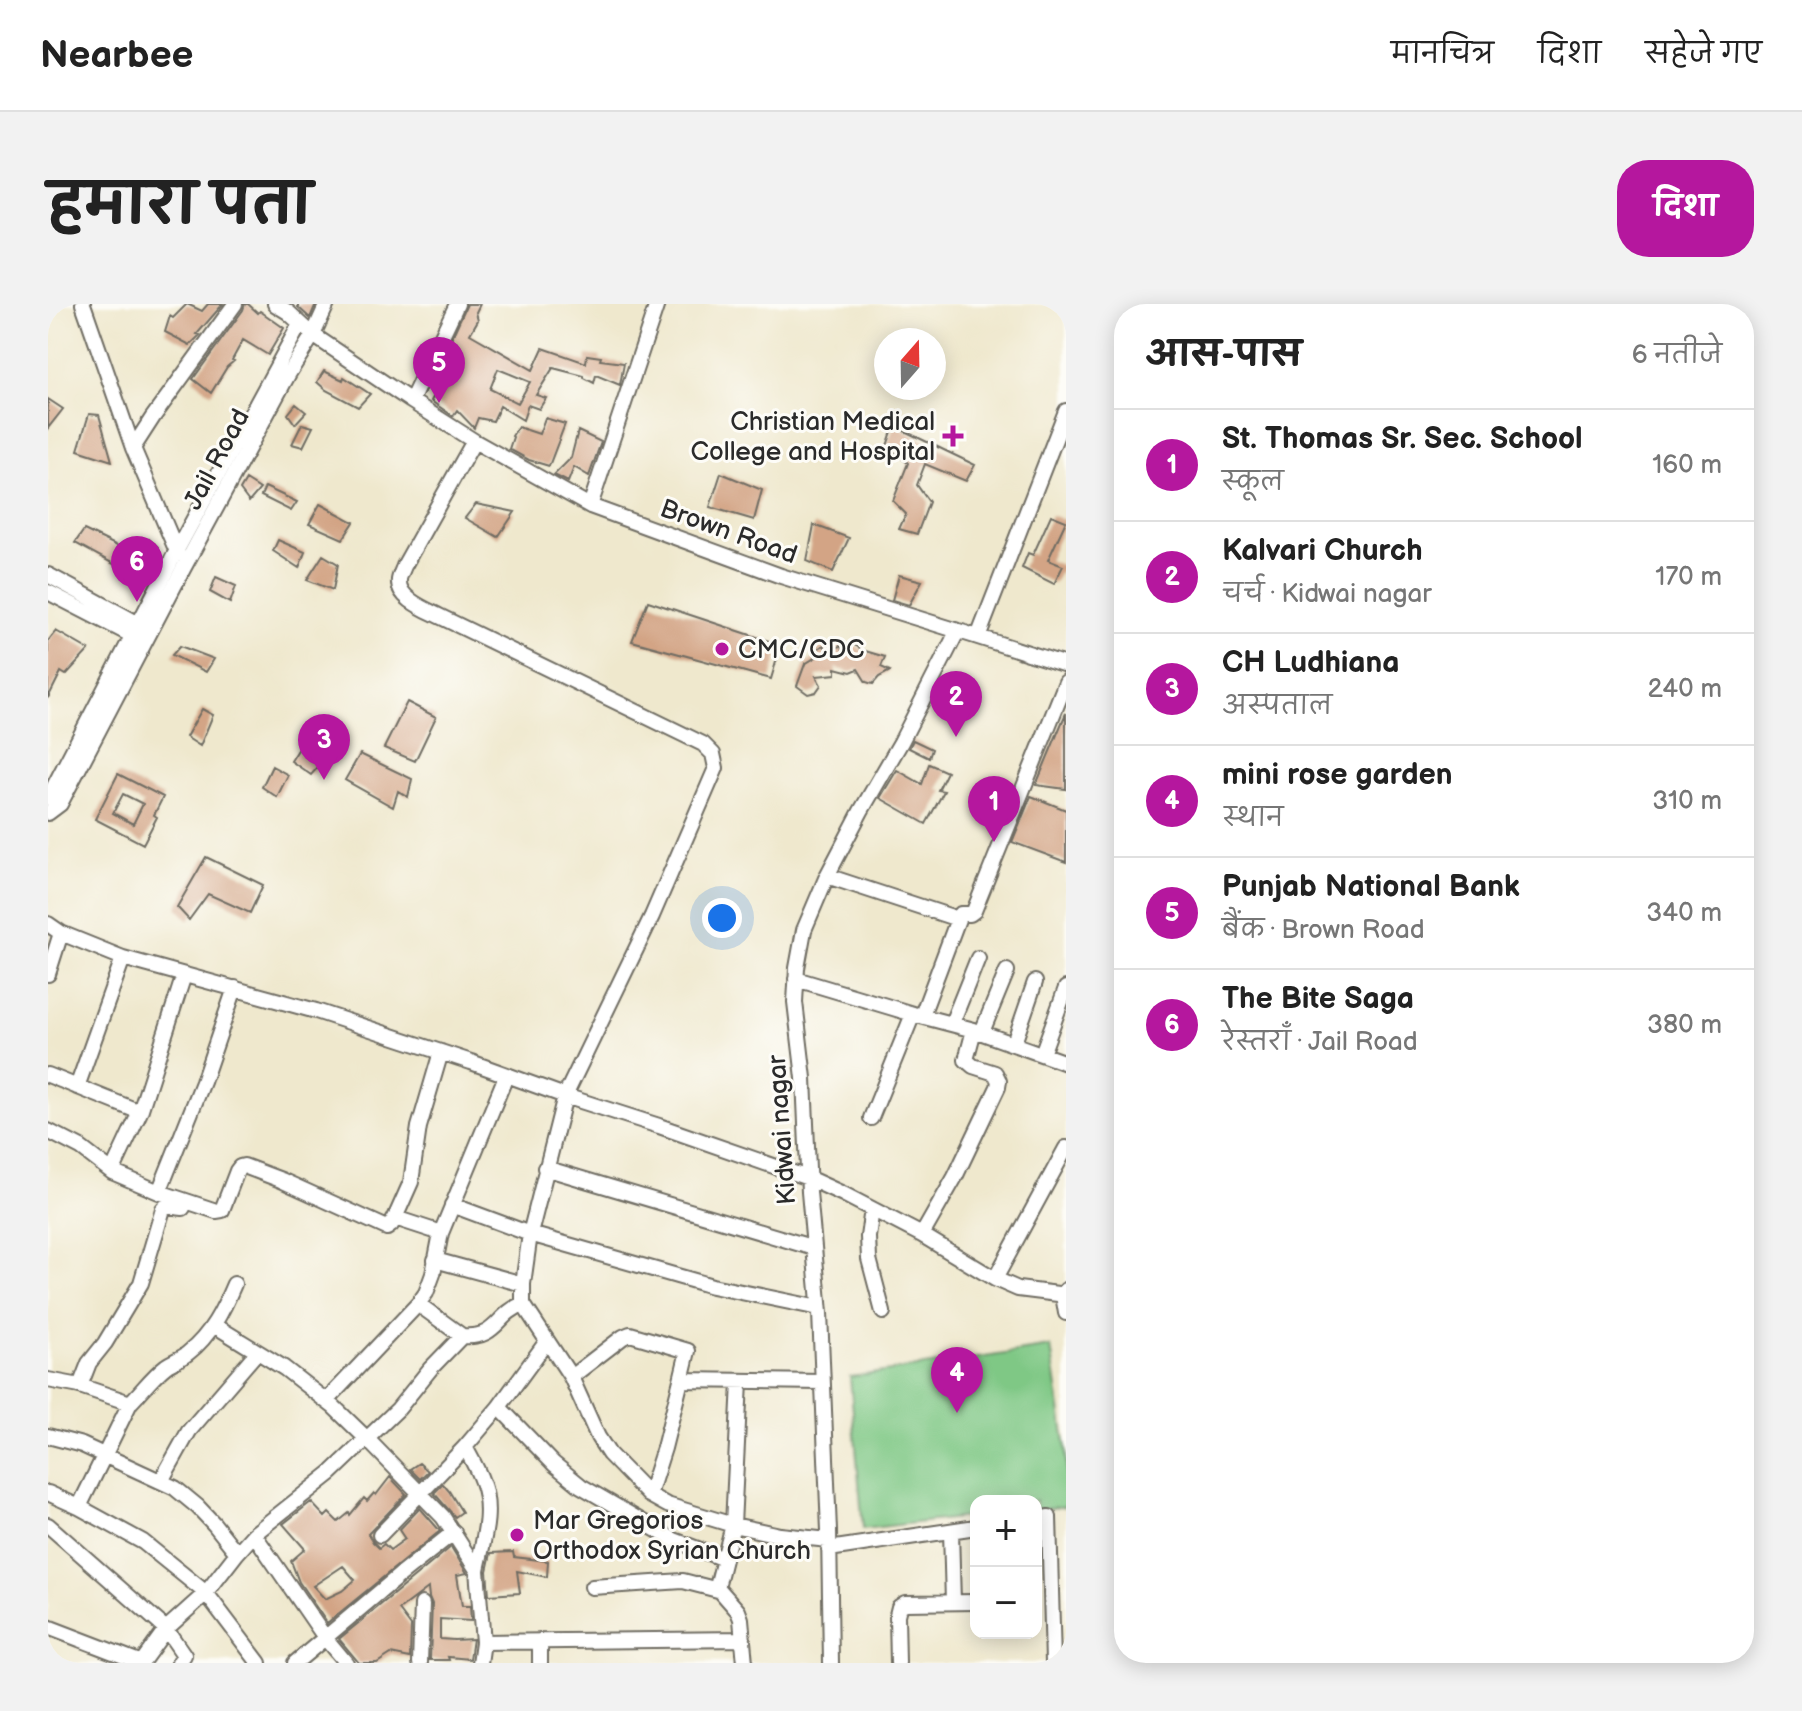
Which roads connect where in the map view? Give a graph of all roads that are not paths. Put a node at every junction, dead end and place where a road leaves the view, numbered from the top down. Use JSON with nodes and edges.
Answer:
{"nodes":[{"id":1,"x":83,"y":304,"type":"edge"},
{"id":2,"x":235,"y":304,"type":"edge"},
{"id":3,"x":275,"y":304,"type":"edge"},
{"id":4,"x":327,"y":304,"type":"edge"},
{"id":5,"x":457,"y":304,"type":"edge"},
{"id":6,"x":657,"y":304,"type":"edge"},
{"id":7,"x":300,"y":324,"type":"junction"},
{"id":8,"x":313,"y":335,"type":"junction"},
{"id":9,"x":411,"y":401,"type":"junction"},
{"id":10,"x":1066,"y":411,"type":"edge"},
{"id":11,"x":474,"y":441,"type":"junction"},
{"id":12,"x":133,"y":448,"type":"junction"},
{"id":13,"x":590,"y":506,"type":"junction"},
{"id":14,"x":177,"y":550,"type":"junction"},
{"id":15,"x":183,"y":569,"type":"junction"},
{"id":16,"x":48,"y":575,"type":"edge"},
{"id":17,"x":48,"y":592,"type":"edge"},
{"id":18,"x":957,"y":632,"type":"junction"},
{"id":19,"x":142,"y":633,"type":"junction"},
{"id":20,"x":978,"y":637,"type":"junction"},
{"id":21,"x":1066,"y":665,"type":"edge"},
{"id":22,"x":1066,"y":682,"type":"edge"},
{"id":23,"x":48,"y":798,"type":"edge"},
{"id":24,"x":48,"y":813,"type":"edge"},
{"id":25,"x":827,"y":876,"type":"junction"},
{"id":26,"x":958,"y":919,"type":"junction"},
{"id":27,"x":48,"y":924,"type":"edge"},
{"id":28,"x":55,"y":942,"type":"edge"},
{"id":29,"x":123,"y":958,"type":"junction"},
{"id":30,"x":978,"y":958,"type":"dead end"},
{"id":31,"x":1007,"y":971,"type":"dead end"},
{"id":32,"x":48,"y":974,"type":"edge"},
{"id":33,"x":184,"y":975,"type":"junction"},
{"id":34,"x":796,"y":979,"type":"junction"},
{"id":35,"x":1035,"y":982,"type":"dead end"},
{"id":36,"x":235,"y":988,"type":"junction"},
{"id":37,"x":1066,"y":988,"type":"edge"},
{"id":38,"x":917,"y":1014,"type":"junction"},
{"id":39,"x":952,"y":1023,"type":"junction"},
{"id":40,"x":978,"y":1031,"type":"junction"},
{"id":41,"x":1014,"y":1043,"type":"junction"},
{"id":42,"x":441,"y":1052,"type":"junction"},
{"id":43,"x":1042,"y":1054,"type":"junction"},
{"id":44,"x":1066,"y":1063,"type":"edge"},
{"id":45,"x":48,"y":1075,"type":"edge"},
{"id":46,"x":506,"y":1076,"type":"junction"},
{"id":47,"x":77,"y":1087,"type":"junction"},
{"id":48,"x":565,"y":1096,"type":"junction"},
{"id":49,"x":140,"y":1112,"type":"junction"},
{"id":50,"x":871,"y":1118,"type":"dead end"},
{"id":51,"x":48,"y":1131,"type":"edge"},
{"id":52,"x":1066,"y":1148,"type":"edge"},
{"id":53,"x":545,"y":1168,"type":"junction"},
{"id":54,"x":112,"y":1172,"type":"junction"},
{"id":55,"x":808,"y":1178,"type":"junction"},
{"id":56,"x":159,"y":1192,"type":"junction"},
{"id":57,"x":190,"y":1203,"type":"junction"},
{"id":58,"x":452,"y":1205,"type":"junction"},
{"id":59,"x":872,"y":1209,"type":"junction"},
{"id":60,"x":395,"y":1218,"type":"junction"},
{"id":61,"x":441,"y":1233,"type":"junction"},
{"id":62,"x":530,"y":1234,"type":"junction"},
{"id":63,"x":922,"y":1235,"type":"junction"},
{"id":64,"x":814,"y":1248,"type":"junction"},
{"id":65,"x":435,"y":1260,"type":"junction"},
{"id":66,"x":995,"y":1279,"type":"junction"},
{"id":67,"x":234,"y":1284,"type":"dead end"},
{"id":68,"x":523,"y":1284,"type":"junction"},
{"id":69,"x":1065,"y":1293,"type":"edge"},
{"id":70,"x":418,"y":1304,"type":"junction"},
{"id":71,"x":523,"y":1304,"type":"junction"},
{"id":72,"x":819,"y":1308,"type":"junction"},
{"id":73,"x":883,"y":1312,"type":"dead end"},
{"id":74,"x":1066,"y":1313,"type":"edge"},
{"id":75,"x":214,"y":1325,"type":"junction"},
{"id":76,"x":462,"y":1336,"type":"junction"},
{"id":77,"x":547,"y":1341,"type":"junction"},
{"id":78,"x":257,"y":1352,"type":"junction"},
{"id":79,"x":571,"y":1377,"type":"junction"},
{"id":80,"x":48,"y":1380,"type":"edge"},
{"id":81,"x":681,"y":1380,"type":"junction"},
{"id":82,"x":740,"y":1382,"type":"junction"},
{"id":83,"x":822,"y":1382,"type":"junction"},
{"id":84,"x":80,"y":1386,"type":"junction"},
{"id":85,"x":326,"y":1401,"type":"junction"},
{"id":86,"x":130,"y":1403,"type":"junction"},
{"id":87,"x":499,"y":1407,"type":"junction"},
{"id":88,"x":48,"y":1436,"type":"edge"},
{"id":89,"x":367,"y":1439,"type":"junction"},
{"id":90,"x":465,"y":1447,"type":"junction"},
{"id":91,"x":106,"y":1455,"type":"junction"},
{"id":92,"x":161,"y":1481,"type":"junction"},
{"id":93,"x":420,"y":1492,"type":"junction"},
{"id":94,"x":48,"y":1493,"type":"edge"},
{"id":95,"x":649,"y":1495,"type":"junction"},
{"id":96,"x":79,"y":1507,"type":"junction"},
{"id":97,"x":1066,"y":1515,"type":"edge"},
{"id":98,"x":1043,"y":1518,"type":"edge"},
{"id":99,"x":48,"y":1525,"type":"edge"},
{"id":100,"x":733,"y":1525,"type":"junction"},
{"id":101,"x":970,"y":1528,"type":"edge"},
{"id":102,"x":951,"y":1531,"type":"junction"},
{"id":103,"x":454,"y":1532,"type":"junction"},
{"id":104,"x":254,"y":1534,"type":"junction"},
{"id":105,"x":380,"y":1535,"type":"dead end"},
{"id":106,"x":829,"y":1544,"type":"junction"},
{"id":107,"x":237,"y":1553,"type":"junction"},
{"id":108,"x":724,"y":1559,"type":"junction"},
{"id":109,"x":477,"y":1570,"type":"junction"},
{"id":110,"x":592,"y":1587,"type":"dead end"},
{"id":111,"x":718,"y":1590,"type":"junction"},
{"id":112,"x":206,"y":1593,"type":"junction"},
{"id":113,"x":953,"y":1602,"type":"junction"},
{"id":114,"x":970,"y":1602,"type":"edge"},
{"id":115,"x":1044,"y":1602,"type":"edge"},
{"id":116,"x":422,"y":1604,"type":"dead end"},
{"id":117,"x":48,"y":1627,"type":"edge"},
{"id":118,"x":166,"y":1629,"type":"junction"},
{"id":119,"x":326,"y":1639,"type":"junction"},
{"id":120,"x":743,"y":1639,"type":"junction"},
{"id":121,"x":540,"y":1641,"type":"junction"},
{"id":122,"x":483,"y":1642,"type":"junction"},
{"id":123,"x":184,"y":1660,"type":"edge"},
{"id":124,"x":138,"y":1662,"type":"edge"},
{"id":125,"x":259,"y":1663,"type":"edge"},
{"id":126,"x":295,"y":1663,"type":"edge"},
{"id":127,"x":346,"y":1663,"type":"edge"},
{"id":128,"x":420,"y":1663,"type":"edge"},
{"id":129,"x":480,"y":1663,"type":"edge"},
{"id":130,"x":540,"y":1663,"type":"edge"},
{"id":131,"x":745,"y":1663,"type":"edge"},
{"id":132,"x":831,"y":1663,"type":"edge"},
{"id":133,"x":898,"y":1663,"type":"edge"},
{"id":134,"x":1053,"y":1663,"type":"edge"}],
"edges":[{"from":1,"to":12,"type":"street"},
{"from":2,"to":12,"type":"street"},
{"from":3,"to":7,"type":"street","name":"Brown Road"},
{"from":4,"to":8,"type":"street","name":"Jail Road"},
{"from":5,"to":9,"type":"street"},
{"from":6,"to":13,"type":"street"},
{"from":7,"to":8,"type":"street","name":"Brown Road"},
{"from":7,"to":14,"type":"street"},
{"from":8,"to":9,"type":"street","name":"Brown Road"},
{"from":8,"to":15,"type":"street","name":"Jail Road"},
{"from":9,"to":11,"type":"street","name":"Brown Road"},
{"from":10,"to":20,"type":"street"},
{"from":11,"to":13,"type":"street","name":"Brown Road"},
{"from":11,"to":48,"type":"street"},
{"from":12,"to":14,"type":"street"},
{"from":13,"to":18,"type":"street","name":"Brown Road"},
{"from":14,"to":15,"type":"street"},
{"from":14,"to":19,"type":"street"},
{"from":15,"to":19,"type":"street","name":"Jail Road"},
{"from":16,"to":19,"type":"street"},
{"from":17,"to":19,"type":"street"},
{"from":18,"to":20,"type":"street","name":"Brown Road"},
{"from":18,"to":25,"type":"street","name":"Kidwai nagar"},
{"from":19,"to":23,"type":"street"},
{"from":19,"to":24,"type":"street"},
{"from":20,"to":21,"type":"street","name":"Brown Road"},
{"from":22,"to":26,"type":"street"},
{"from":25,"to":26,"type":"street"},
{"from":25,"to":34,"type":"street","name":"Kidwai nagar"},
{"from":26,"to":38,"type":"street"},
{"from":27,"to":28,"type":"street"},
{"from":28,"to":29,"type":"street"},
{"from":28,"to":32,"type":"street"},
{"from":29,"to":33,"type":"street"},
{"from":29,"to":47,"type":"street"},
{"from":30,"to":39,"type":"street"},
{"from":31,"to":40,"type":"street"},
{"from":33,"to":36,"type":"street"},
{"from":33,"to":49,"type":"street"},
{"from":34,"to":38,"type":"street"},
{"from":34,"to":55,"type":"street","name":"Kidwai nagar"},
{"from":35,"to":41,"type":"street"},
{"from":36,"to":42,"type":"street"},
{"from":36,"to":56,"type":"street"},
{"from":37,"to":43,"type":"street"},
{"from":38,"to":39,"type":"street"},
{"from":38,"to":50,"type":"street"},
{"from":39,"to":40,"type":"street"},
{"from":40,"to":41,"type":"street"},
{"from":40,"to":63,"type":"street"},
{"from":41,"to":43,"type":"street"},
{"from":42,"to":46,"type":"street"},
{"from":42,"to":60,"type":"street"},
{"from":43,"to":44,"type":"street"},
{"from":45,"to":47,"type":"street"},
{"from":46,"to":48,"type":"street"},
{"from":46,"to":58,"type":"street"},
{"from":47,"to":49,"type":"street"},
{"from":48,"to":53,"type":"street"},
{"from":48,"to":55,"type":"street"},
{"from":49,"to":54,"type":"street"},
{"from":51,"to":54,"type":"street"},
{"from":52,"to":66,"type":"street"},
{"from":53,"to":62,"type":"street"},
{"from":53,"to":64,"type":"street"},
{"from":54,"to":56,"type":"street"},
{"from":55,"to":59,"type":"street"},
{"from":55,"to":64,"type":"street","name":"Kidwai nagar"},
{"from":56,"to":57,"type":"street"},
{"from":57,"to":60,"type":"street"},
{"from":57,"to":84,"type":"street"},
{"from":58,"to":61,"type":"street"},
{"from":58,"to":62,"type":"street"},
{"from":59,"to":63,"type":"street"},
{"from":59,"to":73,"type":"street"},
{"from":60,"to":61,"type":"street"},
{"from":61,"to":65,"type":"street"},
{"from":62,"to":68,"type":"street"},
{"from":62,"to":72,"type":"street"},
{"from":63,"to":66,"type":"street"},
{"from":64,"to":72,"type":"street","name":"Kidwai nagar"},
{"from":65,"to":68,"type":"street"},
{"from":65,"to":70,"type":"street"},
{"from":66,"to":69,"type":"street"},
{"from":67,"to":75,"type":"street"},
{"from":68,"to":71,"type":"street"},
{"from":69,"to":74,"type":"street"},
{"from":70,"to":76,"type":"street"},
{"from":70,"to":85,"type":"street"},
{"from":71,"to":76,"type":"street"},
{"from":71,"to":77,"type":"street"},
{"from":72,"to":83,"type":"street","name":"Kidwai nagar"},
{"from":75,"to":78,"type":"street"},
{"from":75,"to":86,"type":"street"},
{"from":76,"to":89,"type":"street"},
{"from":77,"to":79,"type":"street"},
{"from":77,"to":87,"type":"street"},
{"from":78,"to":85,"type":"street"},
{"from":78,"to":92,"type":"street"},
{"from":79,"to":81,"type":"street"},
{"from":79,"to":95,"type":"street"},
{"from":80,"to":84,"type":"street"},
{"from":81,"to":82,"type":"street"},
{"from":81,"to":95,"type":"street"},
{"from":82,"to":83,"type":"street"},
{"from":82,"to":100,"type":"street"},
{"from":83,"to":106,"type":"street","name":"Kidwai nagar"},
{"from":84,"to":86,"type":"street"},
{"from":85,"to":89,"type":"street"},
{"from":86,"to":91,"type":"street"},
{"from":87,"to":90,"type":"street"},
{"from":87,"to":108,"type":"street"},
{"from":88,"to":91,"type":"street"},
{"from":89,"to":93,"type":"street"},
{"from":89,"to":104,"type":"street"},
{"from":90,"to":93,"type":"street"},
{"from":90,"to":109,"type":"street"},
{"from":91,"to":92,"type":"street"},
{"from":91,"to":96,"type":"street"},
{"from":92,"to":107,"type":"street"},
{"from":93,"to":103,"type":"street"},
{"from":93,"to":105,"type":"street"},
{"from":94,"to":96,"type":"street"},
{"from":95,"to":100,"type":"street"},
{"from":96,"to":112,"type":"street"},
{"from":97,"to":98,"type":"street"},
{"from":98,"to":115,"type":"street"},
{"from":99,"to":118,"type":"street"},
{"from":100,"to":106,"type":"street"},
{"from":100,"to":108,"type":"street"},
{"from":101,"to":102,"type":"street"},
{"from":102,"to":106,"type":"street"},
{"from":102,"to":113,"type":"street"},
{"from":103,"to":109,"type":"street"},
{"from":103,"to":119,"type":"street"},
{"from":104,"to":107,"type":"street"},
{"from":104,"to":119,"type":"street"},
{"from":106,"to":132,"type":"street","name":"Kidwai nagar"},
{"from":107,"to":112,"type":"street"},
{"from":108,"to":111,"type":"street"},
{"from":109,"to":122,"type":"street"},
{"from":110,"to":111,"type":"street"},
{"from":111,"to":120,"type":"street"},
{"from":112,"to":118,"type":"street"},
{"from":112,"to":125,"type":"street"},
{"from":113,"to":114,"type":"street"},
{"from":113,"to":133,"type":"street"},
{"from":115,"to":134,"type":"street"},
{"from":116,"to":128,"type":"street"},
{"from":117,"to":124,"type":"street"},
{"from":118,"to":123,"type":"street"},
{"from":118,"to":124,"type":"street"},
{"from":119,"to":126,"type":"street"},
{"from":119,"to":127,"type":"street"},
{"from":120,"to":121,"type":"street"},
{"from":120,"to":131,"type":"street"},
{"from":121,"to":122,"type":"street"},
{"from":121,"to":130,"type":"street"},
{"from":122,"to":129,"type":"street"}]}
